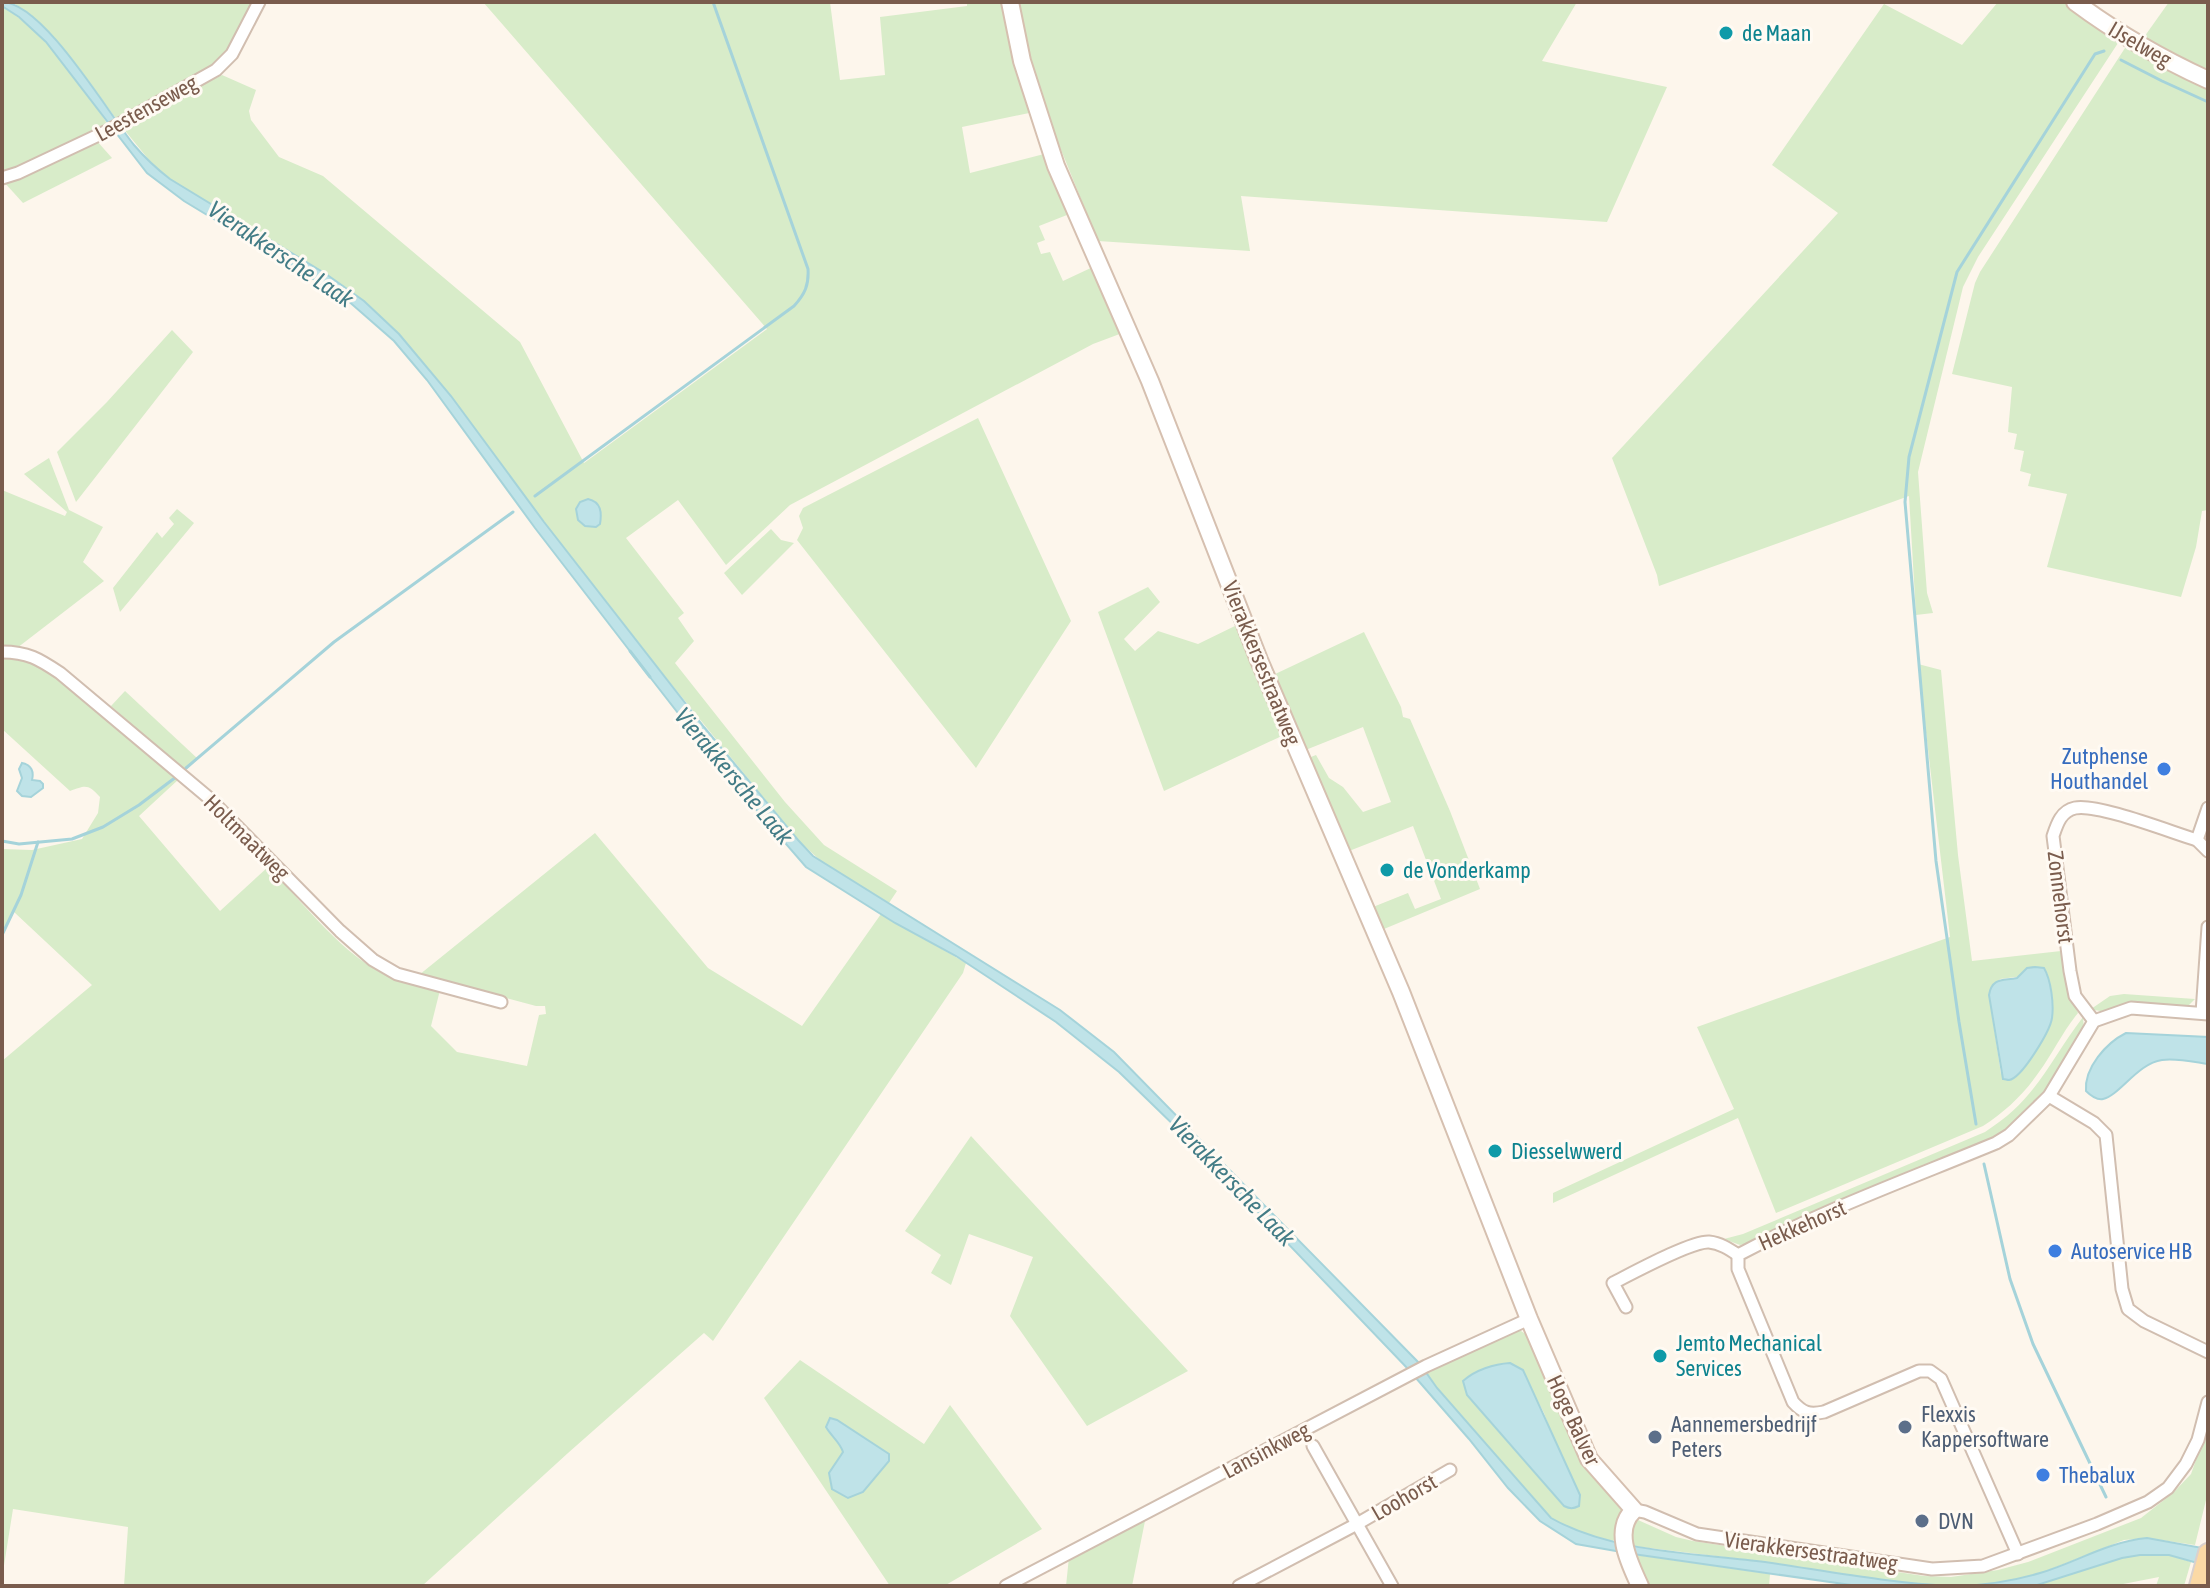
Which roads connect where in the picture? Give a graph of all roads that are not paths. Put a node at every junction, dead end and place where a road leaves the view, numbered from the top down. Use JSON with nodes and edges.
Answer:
{"nodes":[{"id":1,"x":259,"y":2,"type":"edge"},
{"id":2,"x":1010,"y":2,"type":"edge"},
{"id":3,"x":2075,"y":2,"type":"edge"},
{"id":4,"x":2208,"y":80,"type":"edge"},
{"id":5,"x":2,"y":178,"type":"edge"},
{"id":6,"x":2,"y":652,"type":"edge"},
{"id":7,"x":2208,"y":808,"type":"edge"},
{"id":8,"x":2197,"y":840,"type":"junction"},
{"id":9,"x":2208,"y":851,"type":"edge"},
{"id":10,"x":2208,"y":927,"type":"edge"},
{"id":11,"x":501,"y":1002,"type":"dead end"},
{"id":12,"x":2205,"y":1014,"type":"edge"},
{"id":13,"x":2094,"y":1021,"type":"junction"},
{"id":14,"x":2049,"y":1096,"type":"junction"},
{"id":15,"x":1738,"y":1255,"type":"junction"},
{"id":16,"x":1626,"y":1307,"type":"dead end"},
{"id":17,"x":1529,"y":1319,"type":"junction"},
{"id":18,"x":2208,"y":1352,"type":"edge"},
{"id":19,"x":2208,"y":1402,"type":"edge"},
{"id":20,"x":1313,"y":1446,"type":"dead end"},
{"id":21,"x":1450,"y":1470,"type":"dead end"},
{"id":22,"x":1634,"y":1510,"type":"junction"},
{"id":23,"x":1357,"y":1524,"type":"junction"},
{"id":24,"x":2208,"y":1553,"type":"edge"},
{"id":25,"x":2018,"y":1554,"type":"junction"},
{"id":26,"x":2201,"y":1580,"type":"edge"},
{"id":27,"x":1006,"y":1586,"type":"edge"},
{"id":28,"x":1239,"y":1586,"type":"edge"},
{"id":29,"x":1392,"y":1586,"type":"edge"},
{"id":30,"x":1640,"y":1586,"type":"edge"}],
"edges":[{"from":1,"to":5,"type":"street","name":"Leestenseweg"},
{"from":2,"to":17,"type":"street","name":"Vierakkersestraatweg"},
{"from":3,"to":4,"type":"street","name":"IJselweg"},
{"from":6,"to":11,"type":"street","name":"Holtmaatweg"},
{"from":7,"to":8,"type":"street"},
{"from":8,"to":9,"type":"street","name":"Zonnehorst"},
{"from":8,"to":13,"type":"street","name":"Zonnehorst"},
{"from":10,"to":12,"type":"street"},
{"from":12,"to":13,"type":"street"},
{"from":13,"to":14,"type":"street","name":"Hekkehorst"},
{"from":14,"to":15,"type":"street","name":"Hekkehorst"},
{"from":14,"to":18,"type":"street"},
{"from":15,"to":16,"type":"street"},
{"from":15,"to":25,"type":"street","name":"Hekkehorst"},
{"from":17,"to":22,"type":"street","name":"Hoge Balver"},
{"from":17,"to":27,"type":"street","name":"Lansinkweg"},
{"from":19,"to":25,"type":"street","name":"Vierakkersestraatweg"},
{"from":20,"to":23,"type":"street","name":"Loohorst"},
{"from":21,"to":23,"type":"street","name":"Loohorst"},
{"from":22,"to":25,"type":"street","name":"Vierakkersestraatweg"},
{"from":22,"to":30,"type":"street"},
{"from":23,"to":28,"type":"street"},
{"from":23,"to":29,"type":"street","name":"Loohorst"},
{"from":24,"to":26,"type":"main road"}]}
